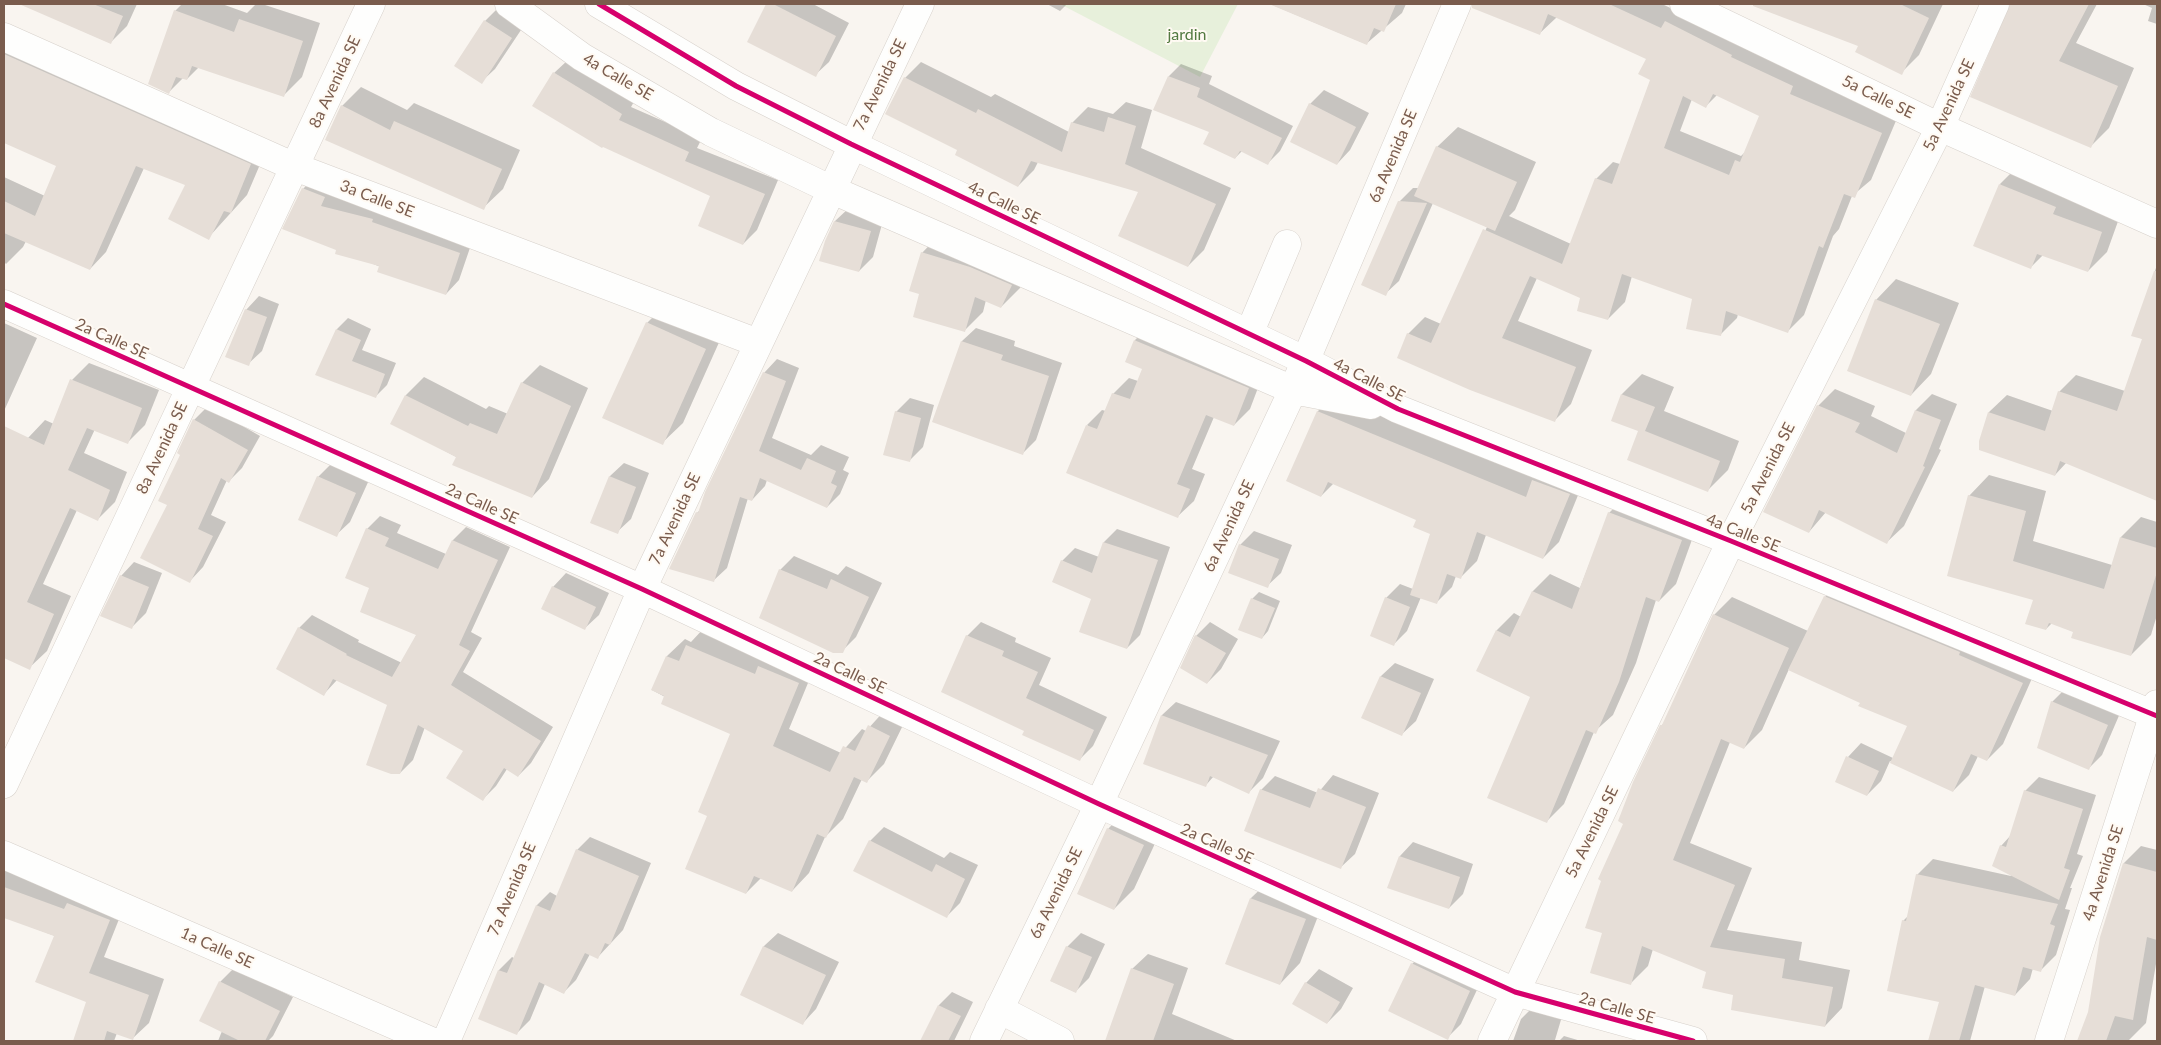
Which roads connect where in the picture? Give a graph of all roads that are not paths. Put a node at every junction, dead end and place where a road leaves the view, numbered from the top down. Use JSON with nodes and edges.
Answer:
{"nodes":[{"id":1,"x":371,"y":4,"type":"edge"},
{"id":2,"x":509,"y":4,"type":"edge"},
{"id":3,"x":599,"y":4,"type":"edge"},
{"id":4,"x":920,"y":4,"type":"edge"},
{"id":5,"x":1457,"y":4,"type":"edge"},
{"id":6,"x":1684,"y":4,"type":"edge"},
{"id":7,"x":1995,"y":4,"type":"edge"},
{"id":8,"x":4,"y":37,"type":"edge"},
{"id":9,"x":1940,"y":127,"type":"junction"},
{"id":10,"x":852,"y":144,"type":"junction"},
{"id":11,"x":294,"y":167,"type":"junction"},
{"id":12,"x":830,"y":189,"type":"junction"},
{"id":13,"x":2157,"y":224,"type":"edge"},
{"id":14,"x":1287,"y":244,"type":"dead end"},
{"id":15,"x":4,"y":304,"type":"edge"},
{"id":16,"x":1249,"y":334,"type":"junction"},
{"id":17,"x":758,"y":343,"type":"junction"},
{"id":18,"x":1306,"y":361,"type":"junction"},
{"id":19,"x":191,"y":388,"type":"junction"},
{"id":20,"x":1293,"y":390,"type":"junction"},
{"id":21,"x":1398,"y":409,"type":"junction"},
{"id":22,"x":1731,"y":541,"type":"junction"},
{"id":23,"x":642,"y":589,"type":"junction"},
{"id":24,"x":2156,"y":712,"type":"edge"},
{"id":25,"x":4,"y":784,"type":"edge"},
{"id":26,"x":1099,"y":804,"type":"junction"},
{"id":27,"x":4,"y":855,"type":"edge"},
{"id":28,"x":1515,"y":992,"type":"junction"},
{"id":29,"x":999,"y":1009,"type":"junction"},
{"id":30,"x":431,"y":1041,"type":"edge"},
{"id":31,"x":446,"y":1041,"type":"edge"},
{"id":32,"x":984,"y":1041,"type":"edge"},
{"id":33,"x":1060,"y":1041,"type":"edge"},
{"id":34,"x":1492,"y":1041,"type":"edge"},
{"id":35,"x":1693,"y":1041,"type":"edge"},
{"id":36,"x":2049,"y":1041,"type":"edge"}],
"edges":[{"from":1,"to":11,"type":"street","name":"8a Avenida SE"},
{"from":2,"to":12,"type":"street","name":"4a Calle SE"},
{"from":3,"to":10,"type":"street","name":"4a Calle SE"},
{"from":4,"to":10,"type":"street","name":"7a Avenida SE"},
{"from":5,"to":18,"type":"street","name":"6a Avenida SE"},
{"from":6,"to":9,"type":"street","name":"5a Calle SE"},
{"from":7,"to":9,"type":"street","name":"5a Avenida SE"},
{"from":8,"to":11,"type":"street","name":"3a Calle SE"},
{"from":9,"to":13,"type":"street","name":"5a Calle SE"},
{"from":9,"to":22,"type":"street","name":"5a Avenida SE"},
{"from":10,"to":12,"type":"street","name":"7a Avenida SE"},
{"from":10,"to":16,"type":"street","name":"4a Calle SE"},
{"from":11,"to":17,"type":"street","name":"3a Calle SE"},
{"from":11,"to":19,"type":"street","name":"8a Avenida SE"},
{"from":12,"to":17,"type":"street","name":"7a Avenida SE"},
{"from":12,"to":20,"type":"street","name":"4a Calle SE"},
{"from":14,"to":16,"type":"street"},
{"from":15,"to":19,"type":"street","name":"2a Calle SE"},
{"from":16,"to":18,"type":"street","name":"4a Calle SE"},
{"from":17,"to":23,"type":"street","name":"7a Avenida SE"},
{"from":18,"to":20,"type":"street","name":"6a Avenida SE"},
{"from":18,"to":21,"type":"street","name":"4a Calle SE"},
{"from":19,"to":23,"type":"street","name":"2a Calle SE"},
{"from":19,"to":25,"type":"street","name":"8a Avenida SE"},
{"from":20,"to":21,"type":"street","name":"4a Calle SE"},
{"from":20,"to":26,"type":"street","name":"6a Avenida SE"},
{"from":21,"to":22,"type":"street","name":"4a Calle SE"},
{"from":22,"to":24,"type":"street","name":"4a Calle SE"},
{"from":22,"to":28,"type":"street","name":"5a Avenida SE"},
{"from":23,"to":26,"type":"street","name":"2a Calle SE"},
{"from":23,"to":31,"type":"street","name":"7a Avenida SE"},
{"from":24,"to":36,"type":"street","name":"4a Avenida SE"},
{"from":26,"to":28,"type":"street","name":"2a Calle SE"},
{"from":26,"to":29,"type":"street","name":"6a Avenida SE"},
{"from":27,"to":30,"type":"street","name":"1a Calle SE"},
{"from":28,"to":34,"type":"street","name":"5a Avenida SE"},
{"from":28,"to":35,"type":"street","name":"2a Calle SE"},
{"from":29,"to":32,"type":"street","name":"6a Avenida SE"},
{"from":29,"to":33,"type":"street"}]}
